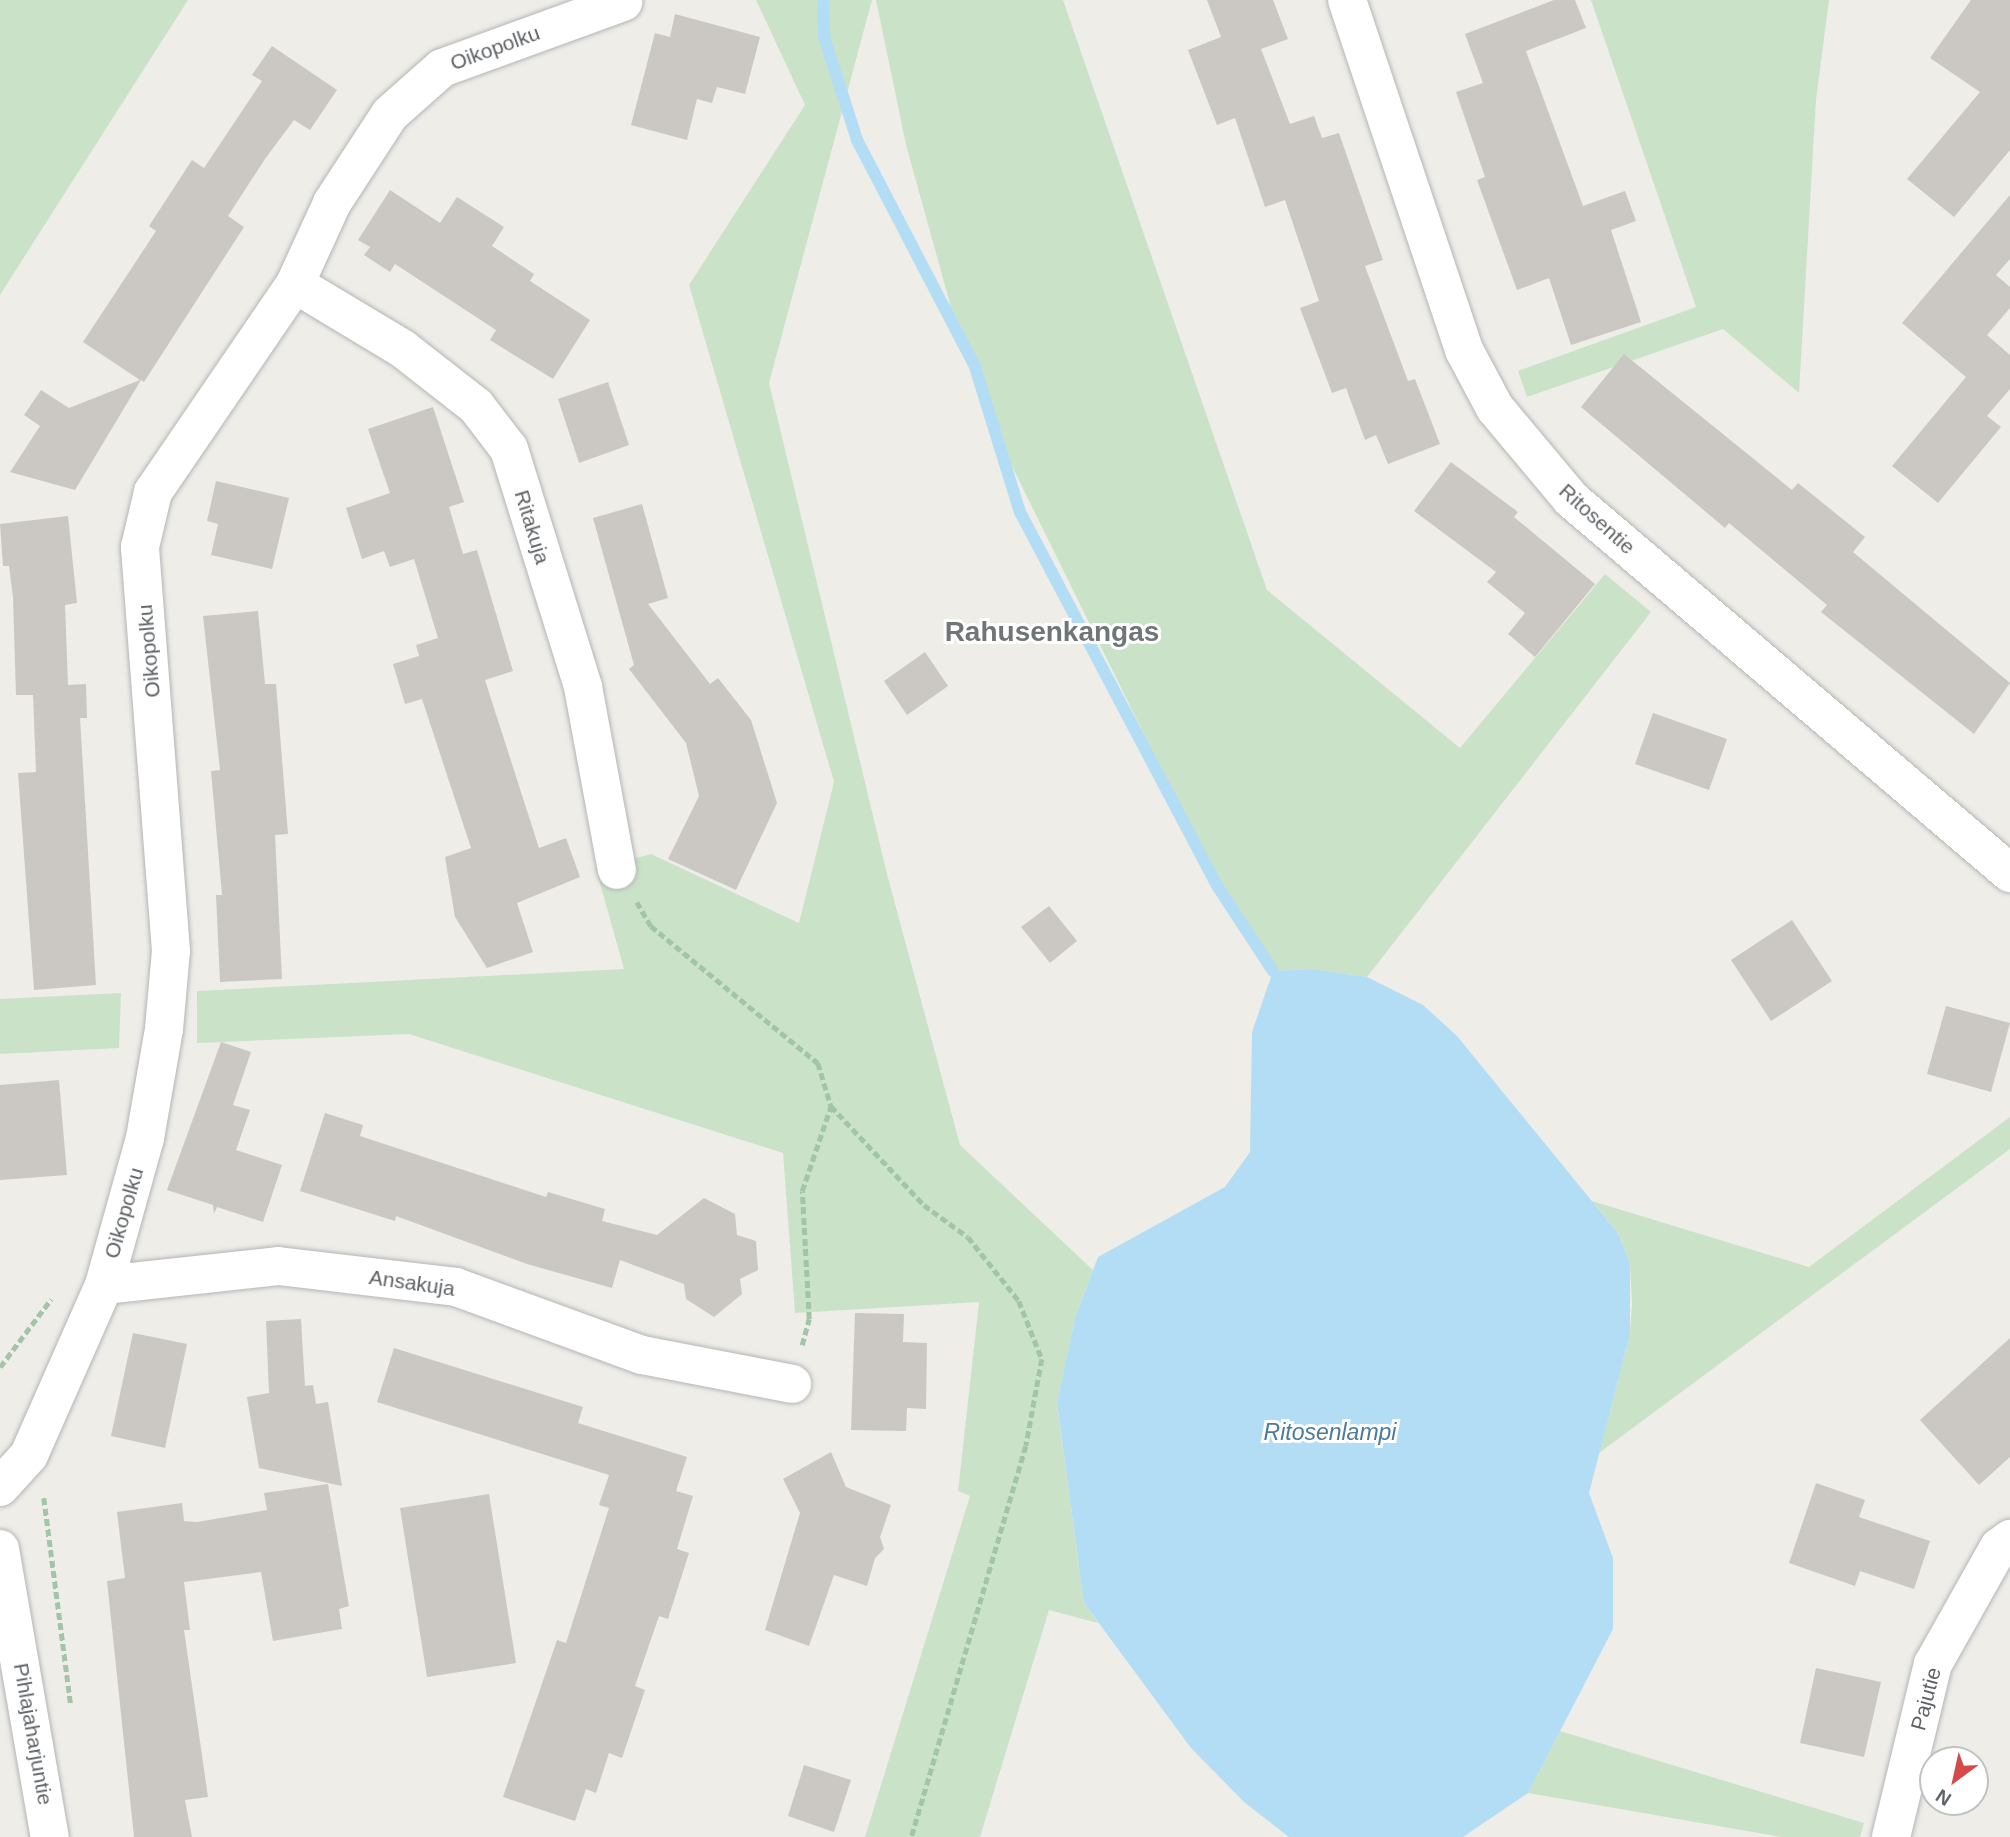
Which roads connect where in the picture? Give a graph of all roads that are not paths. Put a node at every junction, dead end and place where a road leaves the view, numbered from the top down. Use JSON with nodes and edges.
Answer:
{"nodes":[{"id":1,"x":1347,"y":0,"type":"edge"},
{"id":2,"x":623,"y":2,"type":"edge"},
{"id":3,"x":295,"y":284,"type":"junction"},
{"id":4,"x":617,"y":870,"type":"road end"},
{"id":5,"x":2010,"y":873,"type":"edge"},
{"id":6,"x":104,"y":1284,"type":"junction"},
{"id":7,"x":792,"y":1384,"type":"road end"},
{"id":8,"x":0,"y":1487,"type":"edge"},
{"id":9,"x":2010,"y":1539,"type":"edge"},
{"id":10,"x":0,"y":1549,"type":"edge"},
{"id":11,"x":50,"y":1837,"type":"edge"},
{"id":12,"x":1891,"y":1837,"type":"edge"}],
"edges":[{"from":1,"to":5,"type":"street","name":"Ritosentie"},
{"from":2,"to":3,"type":"street","name":"Oikopolku"},
{"from":3,"to":4,"type":"street","name":"Ritakuja"},
{"from":3,"to":6,"type":"street","name":"Oikopolku"},
{"from":6,"to":7,"type":"street","name":"Ansakuja"},
{"from":6,"to":8,"type":"street","name":"Oikopolku"},
{"from":9,"to":12,"type":"street","name":"Pajutie"},
{"from":10,"to":11,"type":"street","name":"Pihlajaharjuntie"}]}
